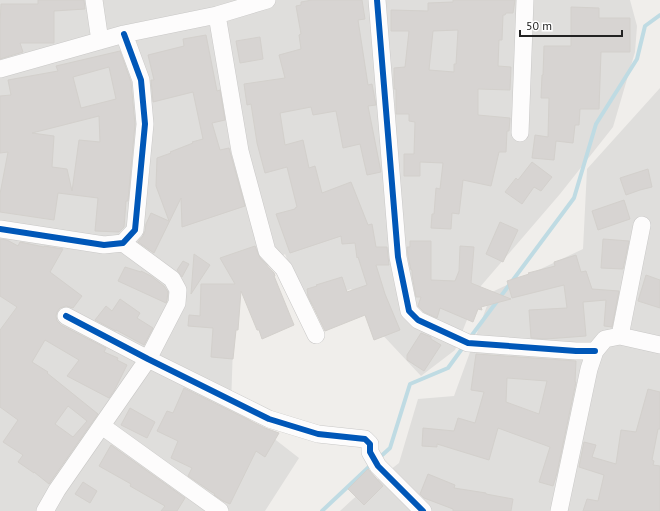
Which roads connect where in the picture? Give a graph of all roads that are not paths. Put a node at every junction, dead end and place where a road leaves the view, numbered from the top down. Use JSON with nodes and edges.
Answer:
{"nodes":[{"id":1,"x":94,"y":0,"type":"edge"},
{"id":2,"x":267,"y":0,"type":"edge"},
{"id":3,"x":377,"y":0,"type":"edge"},
{"id":4,"x":524,"y":0,"type":"edge"},
{"id":5,"x":217,"y":15,"type":"junction"},
{"id":6,"x":124,"y":34,"type":"junction"},
{"id":7,"x":100,"y":41,"type":"junction"},
{"id":8,"x":0,"y":69,"type":"edge"},
{"id":9,"x":520,"y":133,"type":"dead end"},
{"id":10,"x":642,"y":225,"type":"dead end"},
{"id":11,"x":0,"y":229,"type":"edge"},
{"id":12,"x":123,"y":243,"type":"junction"},
{"id":13,"x":66,"y":316,"type":"dead end"},
{"id":14,"x":316,"y":335,"type":"dead end"},
{"id":15,"x":620,"y":336,"type":"junction"},
{"id":16,"x":660,"y":345,"type":"edge"},
{"id":17,"x":595,"y":351,"type":"junction"},
{"id":18,"x":148,"y":359,"type":"junction"},
{"id":19,"x":102,"y":426,"type":"junction"},
{"id":20,"x":45,"y":511,"type":"edge"},
{"id":21,"x":220,"y":511,"type":"edge"},
{"id":22,"x":423,"y":511,"type":"edge"},
{"id":23,"x":559,"y":511,"type":"edge"}],
"edges":[{"from":1,"to":7,"type":"street"},
{"from":2,"to":5,"type":"street"},
{"from":3,"to":17,"type":"street"},
{"from":4,"to":9,"type":"street"},
{"from":5,"to":6,"type":"street"},
{"from":5,"to":14,"type":"street"},
{"from":6,"to":7,"type":"street"},
{"from":6,"to":12,"type":"street"},
{"from":7,"to":8,"type":"street"},
{"from":10,"to":15,"type":"street"},
{"from":11,"to":12,"type":"street"},
{"from":12,"to":18,"type":"street"},
{"from":13,"to":18,"type":"street"},
{"from":15,"to":16,"type":"street"},
{"from":15,"to":17,"type":"street"},
{"from":17,"to":23,"type":"street"},
{"from":18,"to":19,"type":"street"},
{"from":18,"to":22,"type":"street"},
{"from":19,"to":20,"type":"street"},
{"from":19,"to":21,"type":"street"}]}
